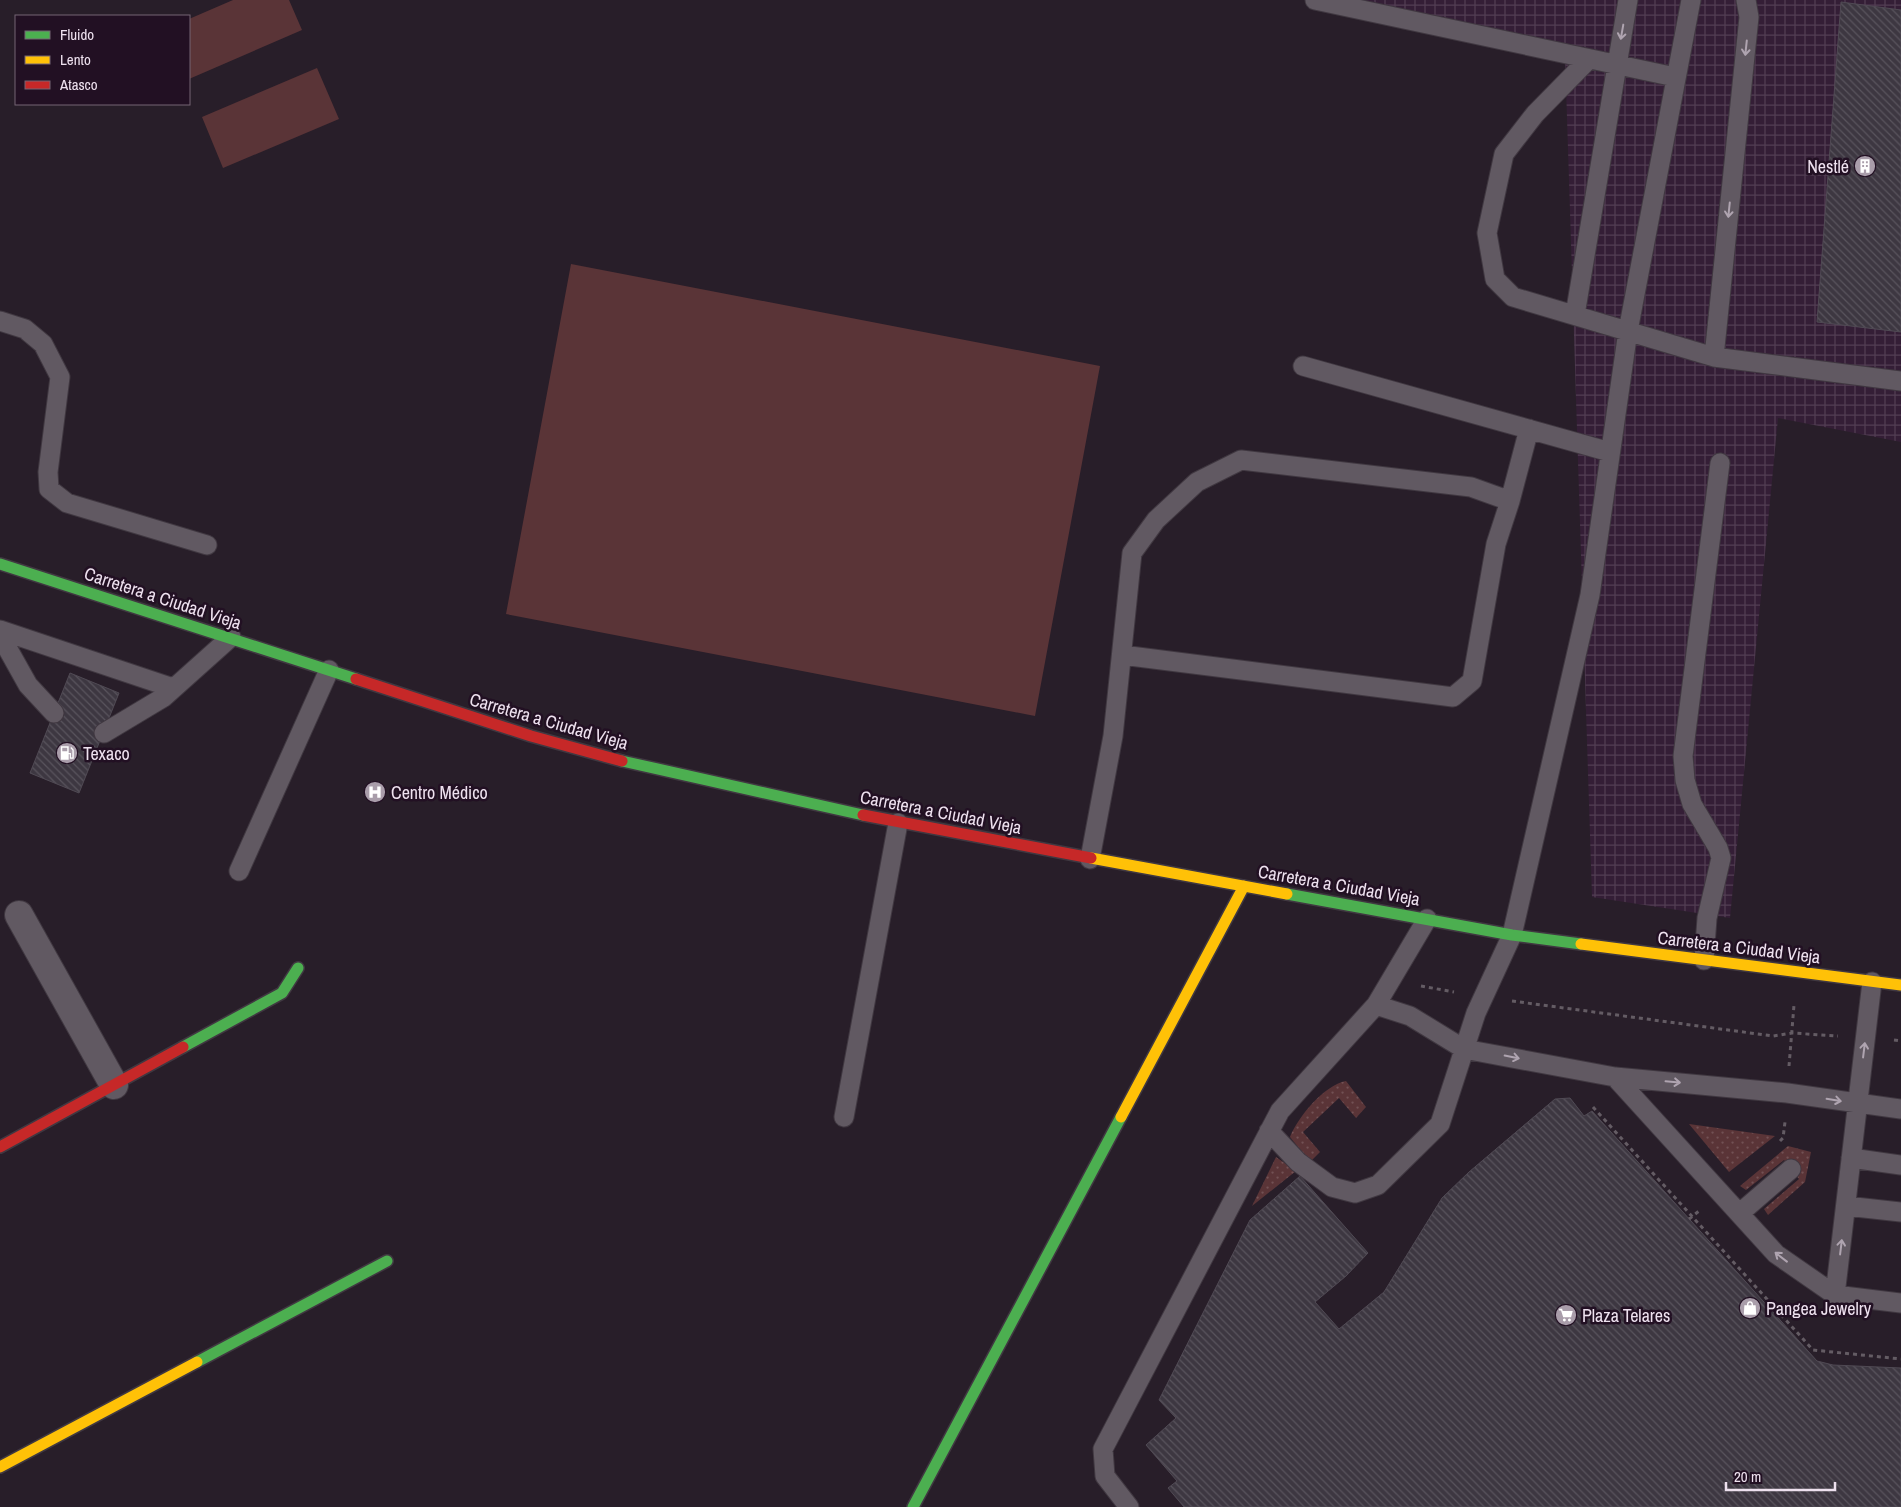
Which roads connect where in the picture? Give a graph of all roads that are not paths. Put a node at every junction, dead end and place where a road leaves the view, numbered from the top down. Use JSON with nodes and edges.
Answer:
{"nodes":[{"id":1,"x":1315,"y":0,"type":"edge"},
{"id":2,"x":1628,"y":0,"type":"edge"},
{"id":3,"x":1691,"y":0,"type":"edge"},
{"id":4,"x":1746,"y":0,"type":"edge"},
{"id":5,"x":1589,"y":59,"type":"junction"},
{"id":6,"x":1617,"y":65,"type":"junction"},
{"id":7,"x":1675,"y":78,"type":"junction"},
{"id":8,"x":1575,"y":315,"type":"junction"},
{"id":9,"x":0,"y":321,"type":"edge"},
{"id":10,"x":1628,"y":331,"type":"junction"},
{"id":11,"x":1714,"y":357,"type":"junction"},
{"id":12,"x":1303,"y":366,"type":"dead end"},
{"id":13,"x":1901,"y":381,"type":"edge"},
{"id":14,"x":1529,"y":429,"type":"junction"},
{"id":15,"x":1610,"y":452,"type":"junction"},
{"id":16,"x":1720,"y":463,"type":"dead end"},
{"id":17,"x":1510,"y":501,"type":"junction"},
{"id":18,"x":207,"y":546,"type":"dead end"},
{"id":19,"x":0,"y":564,"type":"edge"},
{"id":20,"x":0,"y":630,"type":"edge"},
{"id":21,"x":0,"y":635,"type":"edge"},
{"id":22,"x":231,"y":637,"type":"junction"},
{"id":23,"x":1122,"y":655,"type":"junction"},
{"id":24,"x":329,"y":670,"type":"junction"},
{"id":25,"x":174,"y":688,"type":"junction"},
{"id":26,"x":54,"y":713,"type":"dead end"},
{"id":27,"x":104,"y":732,"type":"dead end"},
{"id":28,"x":898,"y":823,"type":"junction"},
{"id":29,"x":1090,"y":859,"type":"junction"},
{"id":30,"x":239,"y":871,"type":"dead end"},
{"id":31,"x":1244,"y":886,"type":"junction"},
{"id":32,"x":19,"y":915,"type":"dead end"},
{"id":33,"x":1427,"y":919,"type":"junction"},
{"id":34,"x":1512,"y":935,"type":"junction"},
{"id":35,"x":1704,"y":960,"type":"junction"},
{"id":36,"x":298,"y":968,"type":"dead end"},
{"id":37,"x":1872,"y":982,"type":"junction"},
{"id":38,"x":1901,"y":985,"type":"edge"},
{"id":39,"x":1376,"y":1004,"type":"junction"},
{"id":40,"x":1464,"y":1048,"type":"junction"},
{"id":41,"x":1615,"y":1077,"type":"junction"},
{"id":42,"x":114,"y":1085,"type":"junction"},
{"id":43,"x":1858,"y":1104,"type":"junction"},
{"id":44,"x":1901,"y":1110,"type":"edge"},
{"id":45,"x":844,"y":1118,"type":"dead end"},
{"id":46,"x":1269,"y":1131,"type":"junction"},
{"id":47,"x":0,"y":1147,"type":"edge"},
{"id":48,"x":1851,"y":1158,"type":"junction"},
{"id":49,"x":1901,"y":1165,"type":"edge"},
{"id":50,"x":1791,"y":1169,"type":"dead end"},
{"id":51,"x":1846,"y":1206,"type":"junction"},
{"id":52,"x":1901,"y":1212,"type":"edge"},
{"id":53,"x":1740,"y":1213,"type":"junction"},
{"id":54,"x":387,"y":1261,"type":"dead end"},
{"id":55,"x":1835,"y":1295,"type":"junction"},
{"id":56,"x":1901,"y":1303,"type":"edge"},
{"id":57,"x":0,"y":1466,"type":"edge"},
{"id":58,"x":913,"y":1507,"type":"edge"},
{"id":59,"x":1129,"y":1507,"type":"edge"}],
"edges":[{"from":1,"to":5,"type":"lane"},
{"from":2,"to":6,"type":"lane","one_way":true},
{"from":3,"to":7,"type":"lane"},
{"from":4,"to":11,"type":"lane","one_way":true},
{"from":5,"to":6,"type":"lane"},
{"from":5,"to":8,"type":"lane"},
{"from":6,"to":7,"type":"lane"},
{"from":6,"to":8,"type":"lane"},
{"from":7,"to":10,"type":"lane"},
{"from":8,"to":10,"type":"lane"},
{"from":9,"to":18,"type":"lane"},
{"from":10,"to":11,"type":"lane"},
{"from":10,"to":15,"type":"lane"},
{"from":11,"to":13,"type":"lane"},
{"from":12,"to":14,"type":"lane"},
{"from":14,"to":15,"type":"lane"},
{"from":14,"to":17,"type":"lane"},
{"from":15,"to":34,"type":"lane"},
{"from":16,"to":35,"type":"lane"},
{"from":17,"to":23,"type":"lane"},
{"from":17,"to":23,"type":"lane"},
{"from":19,"to":22,"type":"main road","name":"Carretera a Ciudad Vieja"},
{"from":20,"to":25,"type":"lane"},
{"from":21,"to":26,"type":"lane"},
{"from":22,"to":24,"type":"main road","name":"Carretera a Ciudad Vieja"},
{"from":22,"to":25,"type":"lane"},
{"from":23,"to":29,"type":"lane"},
{"from":24,"to":28,"type":"main road","name":"Carretera a Ciudad Vieja"},
{"from":24,"to":30,"type":"lane"},
{"from":25,"to":27,"type":"lane"},
{"from":28,"to":29,"type":"main road","name":"Carretera a Ciudad Vieja"},
{"from":28,"to":45,"type":"lane"},
{"from":29,"to":31,"type":"main road","name":"Carretera a Ciudad Vieja"},
{"from":31,"to":33,"type":"main road","name":"Carretera a Ciudad Vieja"},
{"from":31,"to":58,"type":"main road"},
{"from":32,"to":42,"type":"street"},
{"from":33,"to":34,"type":"main road","name":"Carretera a Ciudad Vieja"},
{"from":33,"to":39,"type":"lane"},
{"from":34,"to":35,"type":"main road","name":"Carretera a Ciudad Vieja"},
{"from":34,"to":40,"type":"lane"},
{"from":35,"to":37,"type":"main road","name":"Carretera a Ciudad Vieja"},
{"from":36,"to":42,"type":"main road"},
{"from":37,"to":38,"type":"main road","name":"Carretera a Ciudad Vieja"},
{"from":43,"to":37,"type":"lane","one_way":true},
{"from":39,"to":40,"type":"lane"},
{"from":39,"to":46,"type":"lane"},
{"from":40,"to":41,"type":"lane","one_way":true},
{"from":40,"to":46,"type":"lane"},
{"from":41,"to":43,"type":"lane","one_way":true},
{"from":41,"to":53,"type":"lane"},
{"from":42,"to":47,"type":"main road"},
{"from":43,"to":44,"type":"lane"},
{"from":43,"to":48,"type":"lane"},
{"from":46,"to":59,"type":"lane"},
{"from":48,"to":49,"type":"lane"},
{"from":48,"to":51,"type":"lane"},
{"from":50,"to":53,"type":"lane"},
{"from":51,"to":52,"type":"lane"},
{"from":55,"to":51,"type":"lane","one_way":true},
{"from":55,"to":53,"type":"lane","one_way":true},
{"from":54,"to":57,"type":"main road"},
{"from":55,"to":56,"type":"lane"}]}
